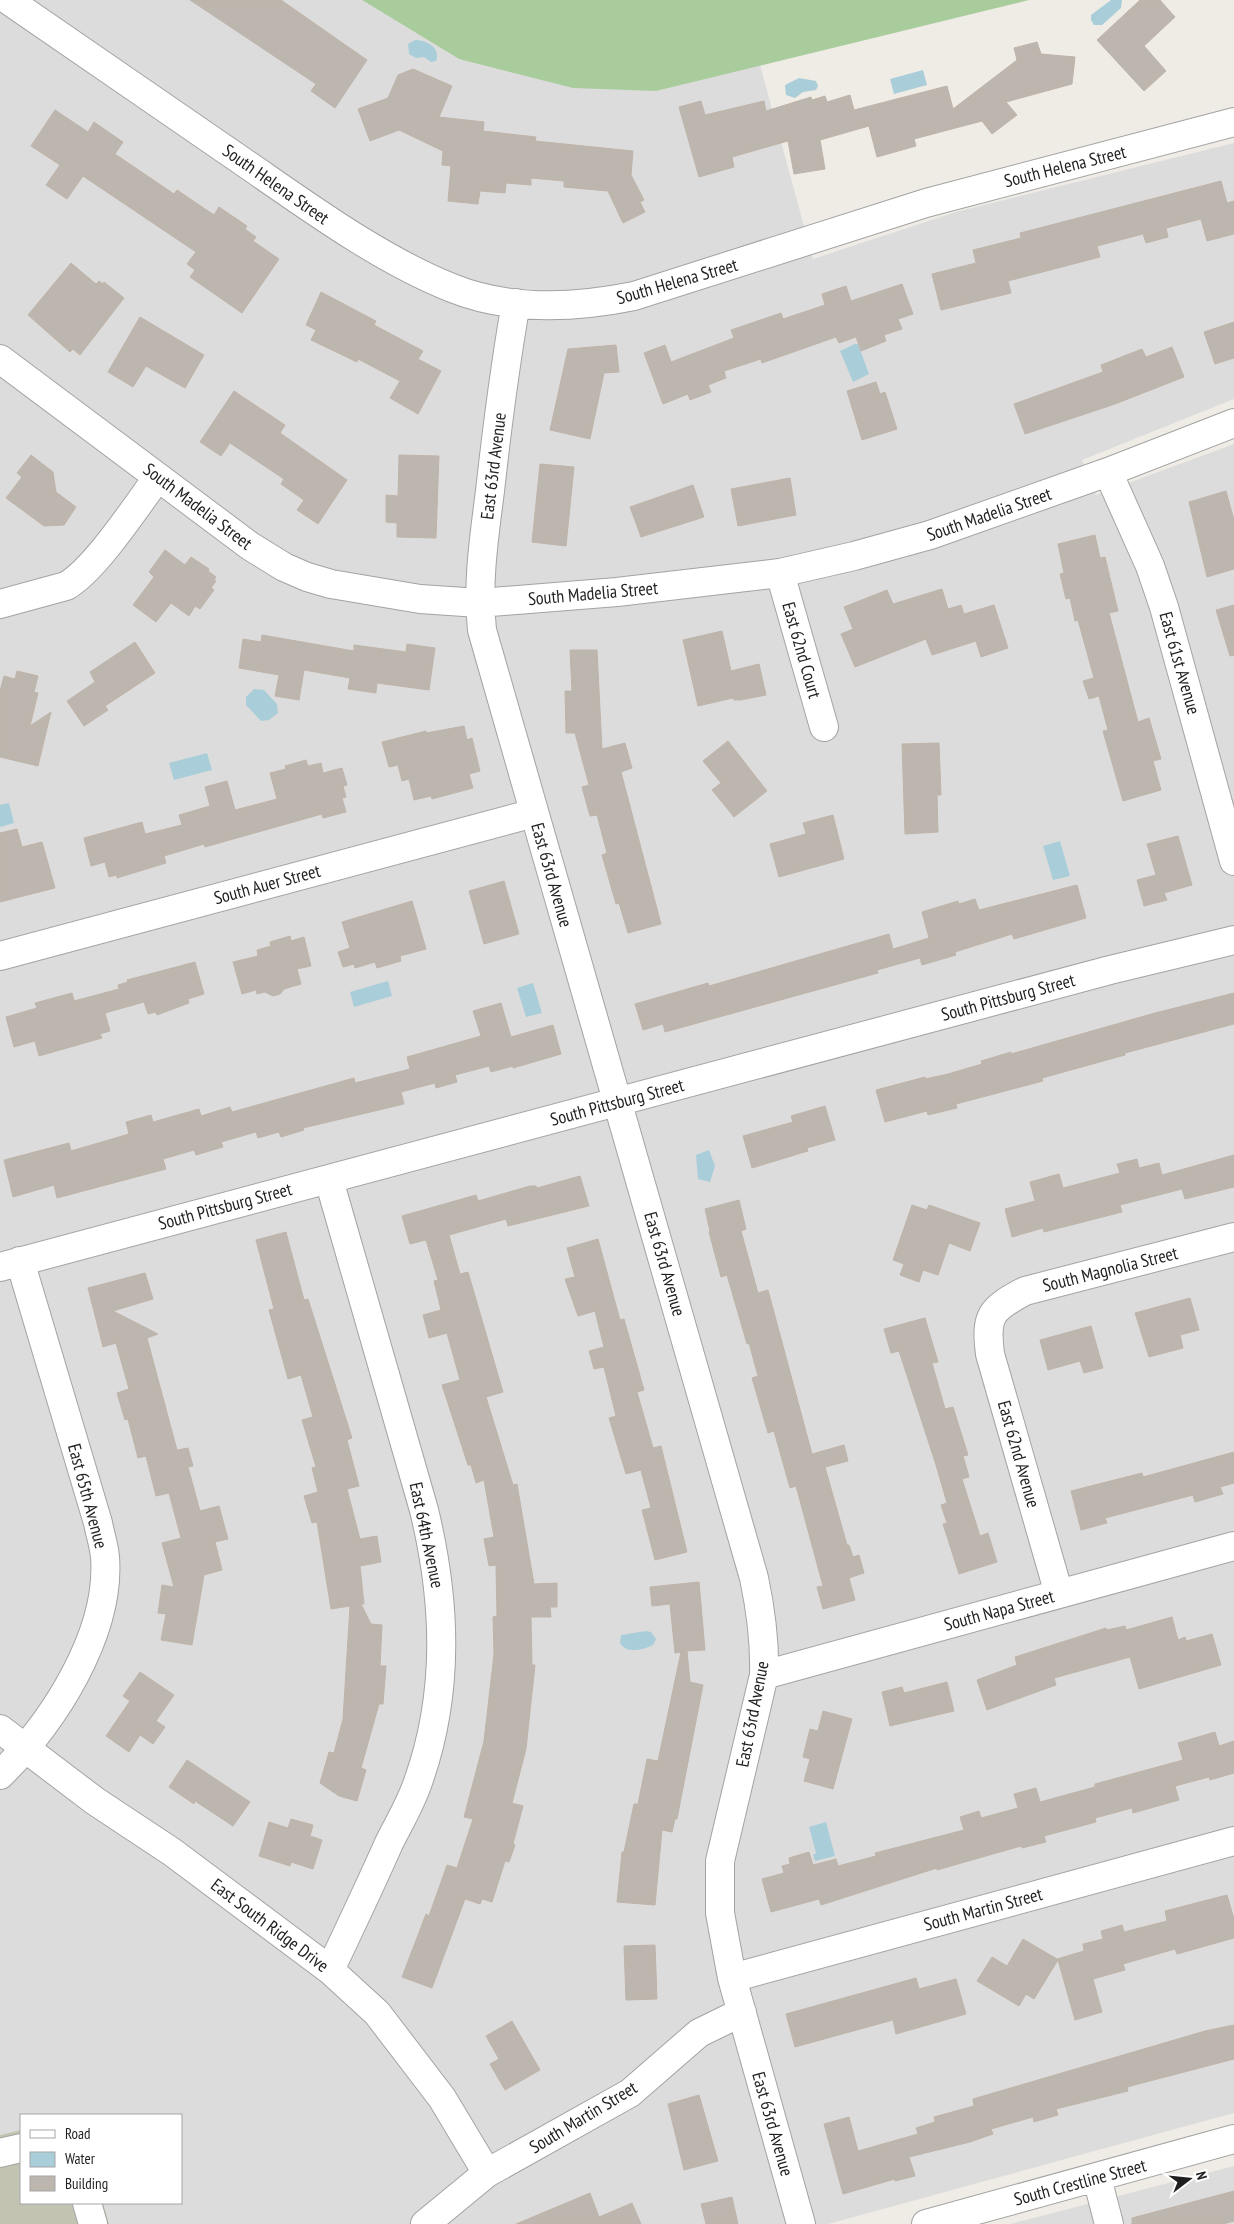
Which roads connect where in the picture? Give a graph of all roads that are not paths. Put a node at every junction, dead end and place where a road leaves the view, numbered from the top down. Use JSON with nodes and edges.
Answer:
{"nodes":[{"id":1,"x":8,"y":0,"type":"edge"},
{"id":2,"x":1234,"y":122,"type":"edge"},
{"id":3,"x":516,"y":303,"type":"junction"},
{"id":4,"x":0,"y":359,"type":"edge"},
{"id":5,"x":1234,"y":423,"type":"edge"},
{"id":6,"x":1108,"y":472,"type":"junction"},
{"id":7,"x":158,"y":477,"type":"junction"},
{"id":8,"x":780,"y":573,"type":"junction"},
{"id":9,"x":479,"y":603,"type":"junction"},
{"id":10,"x":0,"y":604,"type":"edge"},
{"id":11,"x":824,"y":728,"type":"dead end"},
{"id":12,"x":534,"y":813,"type":"junction"},
{"id":13,"x":1234,"y":861,"type":"edge"},
{"id":14,"x":1234,"y":940,"type":"edge"},
{"id":15,"x":0,"y":956,"type":"edge"},
{"id":16,"x":618,"y":1101,"type":"junction"},
{"id":17,"x":329,"y":1180,"type":"junction"},
{"id":18,"x":1234,"y":1237,"type":"edge"},
{"id":19,"x":10,"y":1264,"type":"edge"},
{"id":20,"x":992,"y":1313,"type":"joint"},
{"id":21,"x":1234,"y":1546,"type":"edge"},
{"id":22,"x":1059,"y":1594,"type":"junction"},
{"id":23,"x":764,"y":1675,"type":"junction"},
{"id":24,"x":0,"y":1729,"type":"edge"},
{"id":25,"x":26,"y":1749,"type":"junction"},
{"id":26,"x":0,"y":1775,"type":"edge"},
{"id":27,"x":1234,"y":1841,"type":"edge"},
{"id":28,"x":330,"y":1970,"type":"junction"},
{"id":29,"x":732,"y":1978,"type":"junction"},
{"id":30,"x":742,"y":2012,"type":"junction"},
{"id":31,"x":1234,"y":2139,"type":"edge"},
{"id":32,"x":20,"y":2148,"type":"edge"},
{"id":33,"x":0,"y":2153,"type":"edge"},
{"id":34,"x":487,"y":2173,"type":"junction"},
{"id":35,"x":1097,"y":2178,"type":"junction"},
{"id":36,"x":87,"y":2204,"type":"edge"},
{"id":37,"x":93,"y":2224,"type":"edge"},
{"id":38,"x":425,"y":2224,"type":"edge"},
{"id":39,"x":801,"y":2224,"type":"edge"},
{"id":40,"x":926,"y":2224,"type":"edge"},
{"id":41,"x":1109,"y":2224,"type":"edge"}],
"edges":[{"from":1,"to":3,"type":"street","name":"South Helena Street"},
{"from":2,"to":3,"type":"street","name":"South Helena Street"},
{"from":3,"to":9,"type":"street","name":"East 63rd Avenue"},
{"from":4,"to":7,"type":"street","name":"South Madelia Street"},
{"from":5,"to":6,"type":"street","name":"South Madelia Street"},
{"from":6,"to":8,"type":"street","name":"South Madelia Street"},
{"from":6,"to":13,"type":"street","name":"East 61st Avenue"},
{"from":7,"to":9,"type":"street","name":"South Madelia Street"},
{"from":7,"to":10,"type":"street"},
{"from":8,"to":9,"type":"street","name":"South Madelia Street"},
{"from":8,"to":11,"type":"street","name":"East 62nd Court"},
{"from":9,"to":12,"type":"street","name":"East 63rd Avenue"},
{"from":12,"to":15,"type":"street","name":"South Auer Street"},
{"from":12,"to":16,"type":"street","name":"East 63rd Avenue"},
{"from":14,"to":16,"type":"street","name":"South Pittsburg Street"},
{"from":16,"to":17,"type":"street","name":"South Pittsburg Street"},
{"from":16,"to":23,"type":"street","name":"East 63rd Avenue"},
{"from":17,"to":19,"type":"street","name":"South Pittsburg Street"},
{"from":17,"to":28,"type":"street","name":"East 64th Avenue"},
{"from":18,"to":20,"type":"street","name":"South Magnolia Street"},
{"from":19,"to":25,"type":"street","name":"East 65th Avenue"},
{"from":20,"to":22,"type":"street","name":"East 62nd Avenue"},
{"from":21,"to":22,"type":"street","name":"South Napa Street"},
{"from":22,"to":23,"type":"street","name":"South Napa Street"},
{"from":23,"to":29,"type":"street","name":"East 63rd Avenue"},
{"from":24,"to":25,"type":"street","name":"East South Ridge Drive"},
{"from":25,"to":26,"type":"street","name":"East 65th Avenue"},
{"from":25,"to":28,"type":"street","name":"East South Ridge Drive"},
{"from":27,"to":29,"type":"street","name":"South Martin Street"},
{"from":28,"to":34,"type":"street","name":"East South Ridge Drive"},
{"from":29,"to":30,"type":"street","name":"East 63rd Avenue"},
{"from":30,"to":34,"type":"street","name":"South Martin Street"},
{"from":30,"to":39,"type":"street","name":"East 63rd Avenue"},
{"from":31,"to":35,"type":"street","name":"South Crestline Street"},
{"from":32,"to":33,"type":"street"},
{"from":34,"to":38,"type":"street","name":"South Martin Street"},
{"from":35,"to":40,"type":"street","name":"South Crestline Street"},
{"from":35,"to":41,"type":"street"},
{"from":36,"to":37,"type":"street"}]}
